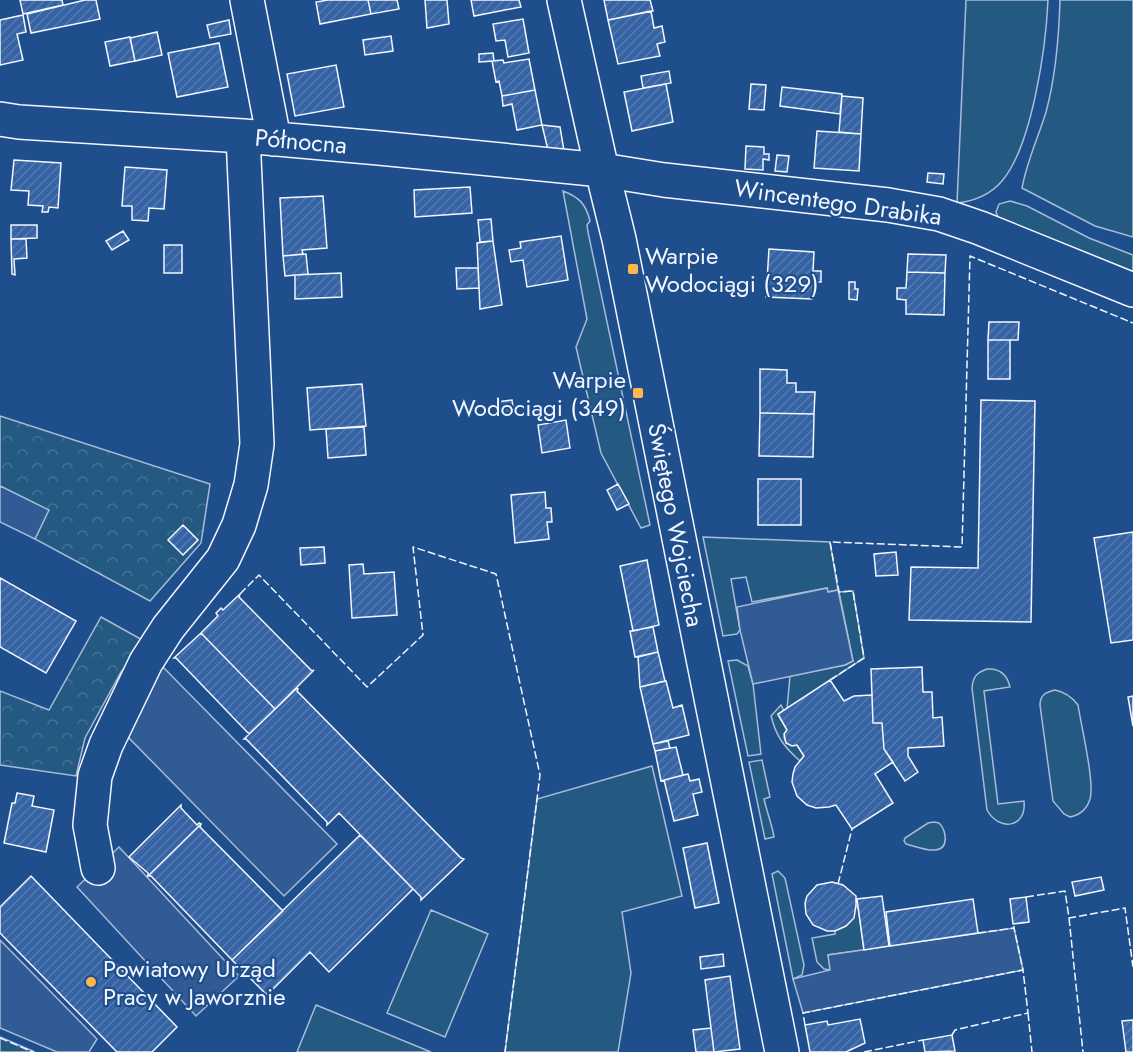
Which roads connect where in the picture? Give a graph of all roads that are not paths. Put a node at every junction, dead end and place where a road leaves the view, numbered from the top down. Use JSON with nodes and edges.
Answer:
{"nodes":[{"id":1,"x":247,"y":0,"type":"edge"},
{"id":2,"x":564,"y":0,"type":"edge"},
{"id":3,"x":0,"y":119,"type":"edge"},
{"id":4,"x":258,"y":138,"type":"junction"},
{"id":5,"x":602,"y":170,"type":"junction"},
{"id":6,"x":1133,"y":290,"type":"edge"},
{"id":7,"x":98,"y":868,"type":"dead end"},
{"id":8,"x":782,"y":1052,"type":"edge"}],
"edges":[{"from":1,"to":4,"type":"street"},
{"from":2,"to":5,"type":"street","name":"Świętego Wojciecha"},
{"from":3,"to":4,"type":"street","name":"Północna"},
{"from":4,"to":5,"type":"street","name":"Północna"},
{"from":4,"to":7,"type":"street"},
{"from":5,"to":6,"type":"street","name":"Wincentego Drabika"},
{"from":5,"to":8,"type":"street","name":"Świętego Wojciecha"}]}
